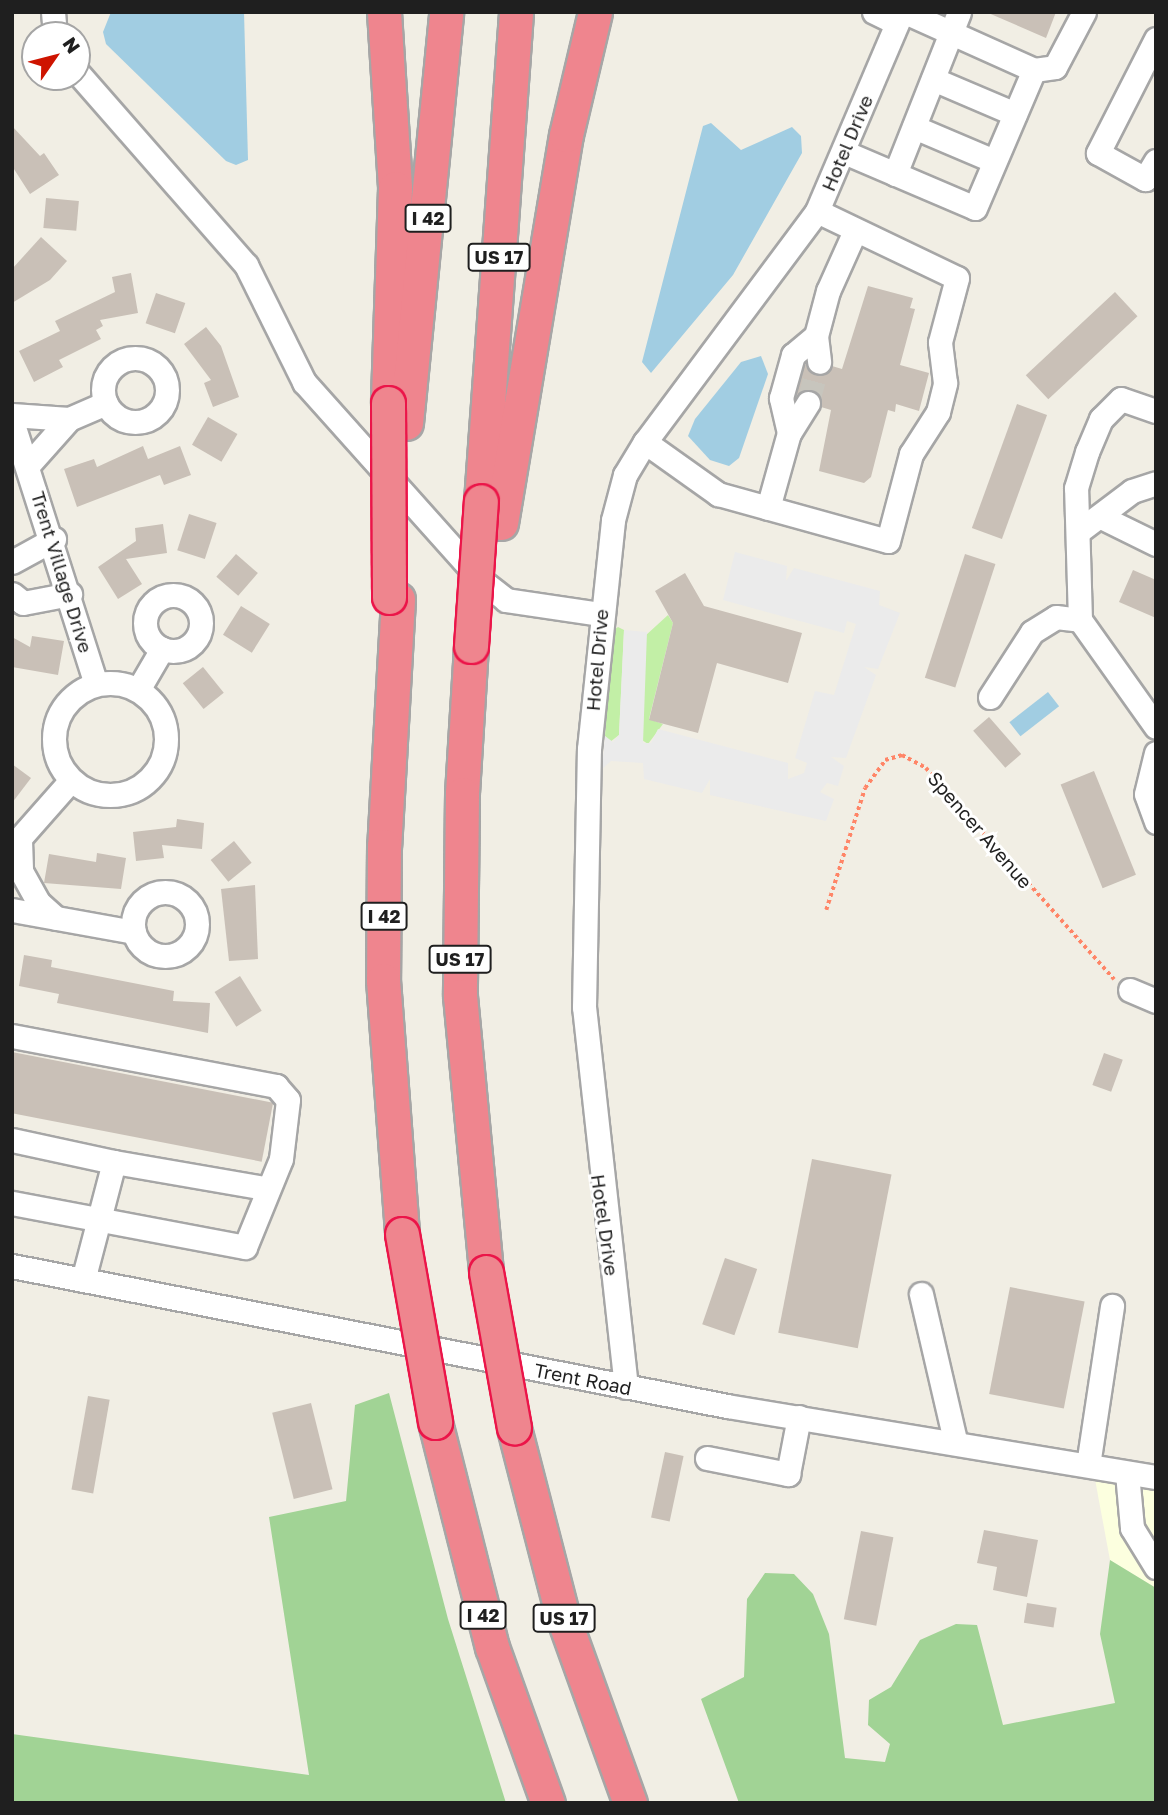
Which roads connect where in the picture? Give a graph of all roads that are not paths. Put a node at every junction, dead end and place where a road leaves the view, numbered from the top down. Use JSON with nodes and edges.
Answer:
{"nodes":[{"id":1,"x":384,"y":12,"type":"edge"},
{"id":2,"x":446,"y":12,"type":"edge"},
{"id":3,"x":516,"y":12,"type":"edge"},
{"id":4,"x":595,"y":12,"type":"edge"},
{"id":5,"x":874,"y":12,"type":"edge"},
{"id":6,"x":959,"y":12,"type":"edge"},
{"id":7,"x":1084,"y":12,"type":"edge"},
{"id":8,"x":901,"y":16,"type":"edge"},
{"id":9,"x":951,"y":34,"type":"junction"},
{"id":10,"x":1156,"y":39,"type":"edge"},
{"id":11,"x":1034,"y":70,"type":"junction"},
{"id":12,"x":933,"y":79,"type":"junction"},
{"id":13,"x":91,"y":88,"type":"edge"},
{"id":14,"x":1015,"y":114,"type":"junction"},
{"id":15,"x":914,"y":127,"type":"junction"},
{"id":16,"x":844,"y":152,"type":"junction"},
{"id":17,"x":1156,"y":161,"type":"edge"},
{"id":18,"x":994,"y":162,"type":"junction"},
{"id":19,"x":895,"y":174,"type":"junction"},
{"id":20,"x":817,"y":211,"type":"junction"},
{"id":21,"x":855,"y":230,"type":"junction"},
{"id":22,"x":816,"y":336,"type":"junction"},
{"id":23,"x":819,"y":362,"type":"tunnel mouth"},
{"id":24,"x":106,"y":403,"type":"dead end"},
{"id":25,"x":808,"y":403,"type":"tunnel mouth"},
{"id":26,"x":1156,"y":411,"type":"edge"},
{"id":27,"x":397,"y":413,"type":"junction"},
{"id":28,"x":12,"y":415,"type":"edge"},
{"id":29,"x":69,"y":419,"type":"junction"},
{"id":30,"x":12,"y":421,"type":"edge"},
{"id":31,"x":789,"y":433,"type":"junction"},
{"id":32,"x":645,"y":442,"type":"junction"},
{"id":33,"x":29,"y":464,"type":"junction"},
{"id":34,"x":1156,"y":483,"type":"edge"},
{"id":35,"x":768,"y":508,"type":"junction"},
{"id":36,"x":491,"y":512,"type":"junction"},
{"id":37,"x":1101,"y":517,"type":"junction"},
{"id":38,"x":1079,"y":531,"type":"junction"},
{"id":39,"x":54,"y":539,"type":"junction"},
{"id":40,"x":1156,"y":544,"type":"edge"},
{"id":41,"x":12,"y":562,"type":"edge"},
{"id":42,"x":12,"y":594,"type":"edge"},
{"id":43,"x":70,"y":594,"type":"junction"},
{"id":44,"x":600,"y":614,"type":"junction"},
{"id":45,"x":1080,"y":620,"type":"junction"},
{"id":46,"x":162,"y":649,"type":"dead end"},
{"id":47,"x":96,"y":684,"type":"junction"},
{"id":48,"x":138,"y":690,"type":"junction"},
{"id":49,"x":990,"y":697,"type":"dead end"},
{"id":50,"x":1156,"y":726,"type":"edge"},
{"id":51,"x":1156,"y":753,"type":"edge"},
{"id":52,"x":71,"y":780,"type":"junction"},
{"id":53,"x":1156,"y":821,"type":"edge"},
{"id":54,"x":16,"y":843,"type":"edge"},
{"id":55,"x":12,"y":910,"type":"edge"},
{"id":56,"x":56,"y":918,"type":"junction"},
{"id":57,"x":134,"y":932,"type":"dead end"},
{"id":58,"x":1130,"y":990,"type":"road end"},
{"id":59,"x":1156,"y":1001,"type":"edge"},
{"id":60,"x":12,"y":1036,"type":"edge"},
{"id":61,"x":12,"y":1140,"type":"edge"},
{"id":62,"x":114,"y":1162,"type":"junction"},
{"id":63,"x":265,"y":1188,"type":"junction"},
{"id":64,"x":12,"y":1203,"type":"edge"},
{"id":65,"x":100,"y":1219,"type":"junction"},
{"id":66,"x":12,"y":1266,"type":"edge"},
{"id":67,"x":83,"y":1280,"type":"junction"},
{"id":68,"x":921,"y":1294,"type":"dead end"},
{"id":69,"x":1112,"y":1306,"type":"dead end"},
{"id":70,"x":626,"y":1387,"type":"junction"},
{"id":71,"x":799,"y":1417,"type":"junction"},
{"id":72,"x":955,"y":1440,"type":"junction"},
{"id":73,"x":707,"y":1458,"type":"dead end"},
{"id":74,"x":1088,"y":1465,"type":"junction"},
{"id":75,"x":1127,"y":1473,"type":"junction"},
{"id":76,"x":1156,"y":1478,"type":"edge"},
{"id":77,"x":1156,"y":1567,"type":"edge"},
{"id":78,"x":548,"y":1803,"type":"edge"},
{"id":79,"x":630,"y":1803,"type":"edge"}],
"edges":[{"from":1,"to":27,"type":"highway"},
{"from":2,"to":27,"type":"highway","number":"I 42"},
{"from":3,"to":36,"type":"highway","number":"US 17"},
{"from":4,"to":36,"type":"highway"},
{"from":5,"to":8,"type":"street"},
{"from":6,"to":9,"type":"street"},
{"from":7,"to":11,"type":"street"},
{"from":8,"to":9,"type":"street"},
{"from":8,"to":16,"type":"street","name":"Hotel Drive"},
{"from":9,"to":11,"type":"street"},
{"from":9,"to":12,"type":"street"},
{"from":10,"to":17,"type":"street"},
{"from":11,"to":14,"type":"street"},
{"from":12,"to":14,"type":"street"},
{"from":12,"to":15,"type":"street"},
{"from":13,"to":44,"type":"street"},
{"from":14,"to":18,"type":"street"},
{"from":15,"to":18,"type":"street"},
{"from":15,"to":19,"type":"street"},
{"from":16,"to":19,"type":"street"},
{"from":16,"to":20,"type":"street","name":"Hotel Drive"},
{"from":18,"to":19,"type":"street"},
{"from":20,"to":21,"type":"street"},
{"from":20,"to":32,"type":"street","name":"Hotel Drive"},
{"from":21,"to":22,"type":"street"},
{"from":21,"to":35,"type":"street"},
{"from":22,"to":23,"type":"street"},
{"from":22,"to":31,"type":"street"},
{"from":24,"to":29,"type":"street"},
{"from":25,"to":31,"type":"street"},
{"from":26,"to":38,"type":"street"},
{"from":27,"to":78,"type":"highway","number":"I 42","bridge":true},
{"from":28,"to":29,"type":"street"},
{"from":29,"to":33,"type":"street"},
{"from":30,"to":33,"type":"street","name":"Trent Village Drive"},
{"from":31,"to":35,"type":"street"},
{"from":32,"to":35,"type":"street"},
{"from":32,"to":44,"type":"street","name":"Hotel Drive"},
{"from":33,"to":39,"type":"street","name":"Trent Village Drive"},
{"from":34,"to":37,"type":"street"},
{"from":36,"to":79,"type":"highway","number":"US 17","bridge":true},
{"from":37,"to":38,"type":"street"},
{"from":37,"to":40,"type":"street"},
{"from":38,"to":45,"type":"street"},
{"from":39,"to":41,"type":"street"},
{"from":39,"to":43,"type":"street","name":"Trent Village Drive"},
{"from":42,"to":43,"type":"street"},
{"from":43,"to":47,"type":"street","name":"Trent Village Drive"},
{"from":44,"to":70,"type":"street","name":"Hotel Drive"},
{"from":45,"to":49,"type":"street"},
{"from":45,"to":50,"type":"street"},
{"from":46,"to":48,"type":"street"},
{"from":47,"to":48,"type":"street"},
{"from":47,"to":52,"type":"street"},
{"from":48,"to":52,"type":"street"},
{"from":51,"to":53,"type":"street"},
{"from":52,"to":54,"type":"street"},
{"from":54,"to":56,"type":"street"},
{"from":55,"to":56,"type":"street"},
{"from":56,"to":57,"type":"street"},
{"from":58,"to":59,"type":"street"},
{"from":60,"to":63,"type":"street"},
{"from":61,"to":62,"type":"street"},
{"from":62,"to":63,"type":"street"},
{"from":62,"to":65,"type":"street"},
{"from":63,"to":65,"type":"street"},
{"from":64,"to":65,"type":"street"},
{"from":65,"to":67,"type":"street"},
{"from":66,"to":67,"type":"street","name":"Trent Road"},
{"from":67,"to":70,"type":"street","name":"Trent Road"},
{"from":68,"to":72,"type":"street"},
{"from":69,"to":74,"type":"street"},
{"from":70,"to":71,"type":"street","name":"Trent Road"},
{"from":71,"to":72,"type":"street","name":"Trent Road"},
{"from":71,"to":73,"type":"street"},
{"from":72,"to":74,"type":"street","name":"Trent Road"},
{"from":74,"to":75,"type":"street","name":"Trent Road"},
{"from":75,"to":76,"type":"street","name":"Trent Road"},
{"from":75,"to":77,"type":"street"}]}
